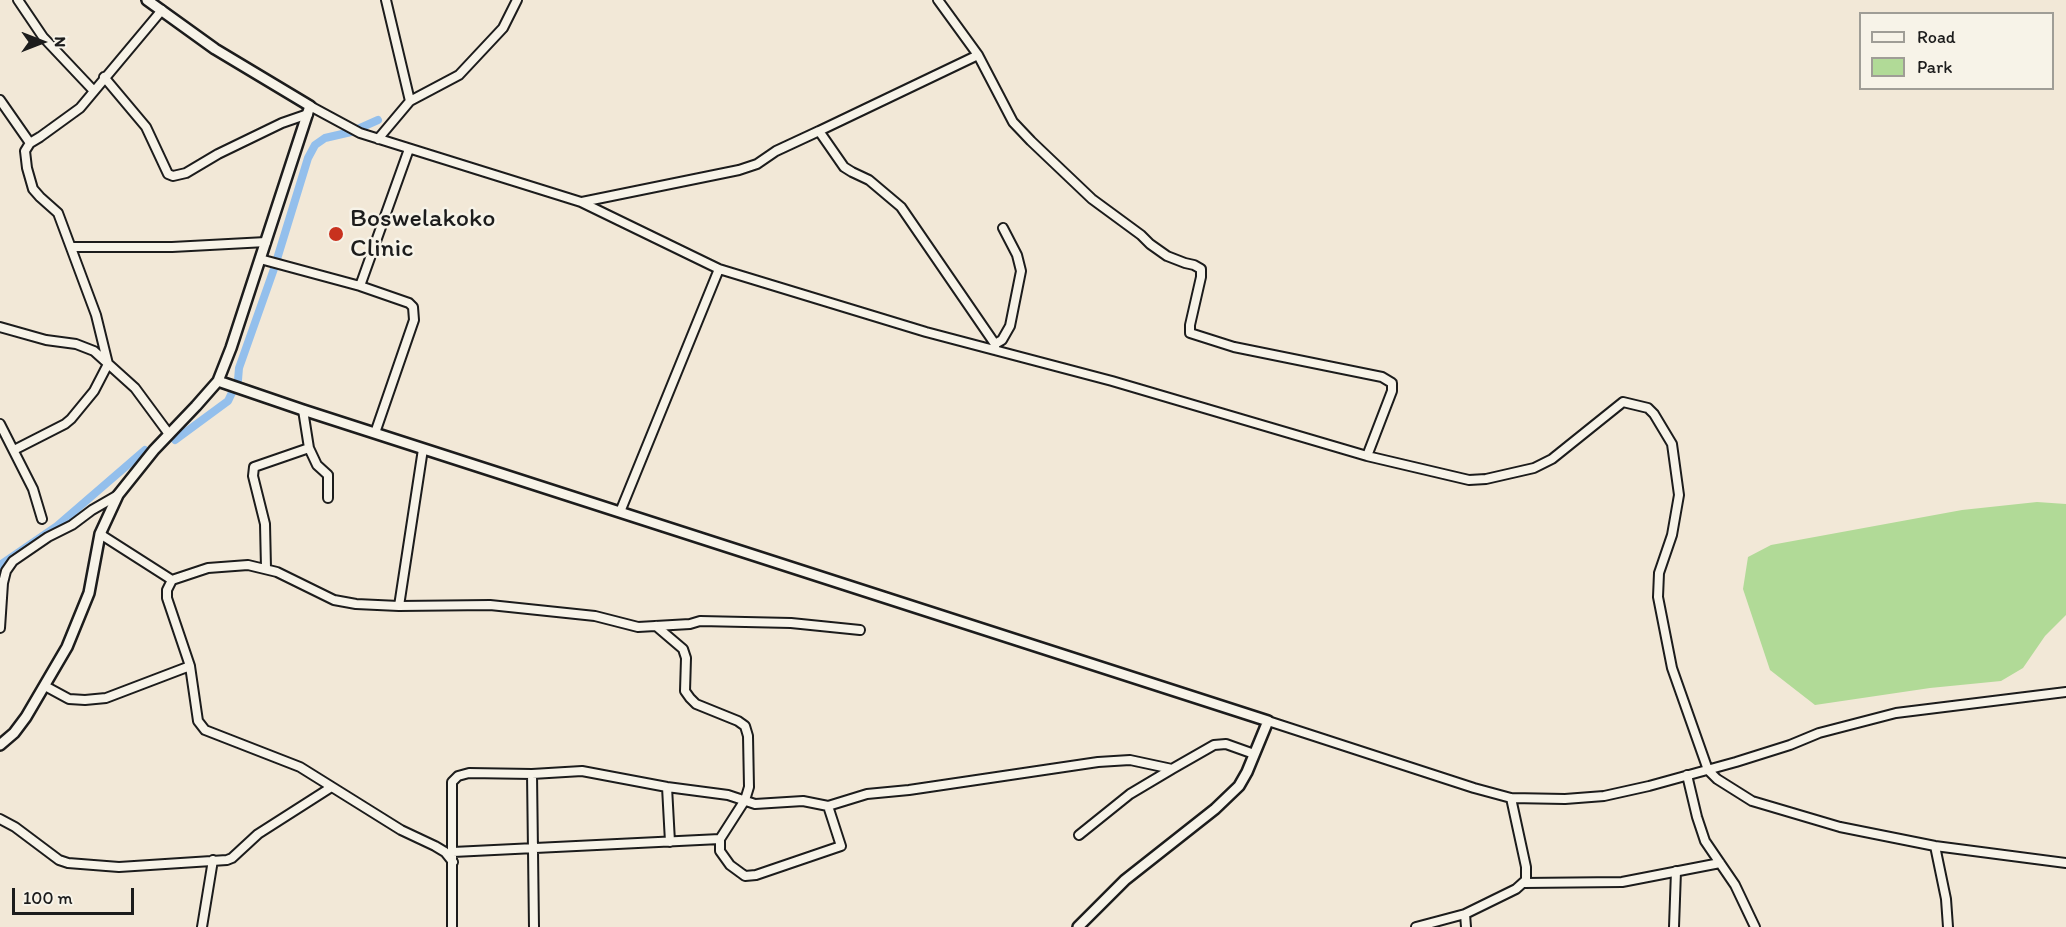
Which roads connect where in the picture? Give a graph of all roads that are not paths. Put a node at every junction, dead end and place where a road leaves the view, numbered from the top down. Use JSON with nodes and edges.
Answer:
{"nodes":[{"id":1,"x":18,"y":0,"type":"edge"},
{"id":2,"x":147,"y":0,"type":"edge"},
{"id":3,"x":386,"y":0,"type":"edge"},
{"id":4,"x":518,"y":0,"type":"edge"},
{"id":5,"x":938,"y":0,"type":"edge"},
{"id":6,"x":162,"y":10,"type":"junction"},
{"id":7,"x":978,"y":55,"type":"junction"},
{"id":8,"x":104,"y":77,"type":"junction"},
{"id":9,"x":93,"y":90,"type":"junction"},
{"id":10,"x":0,"y":100,"type":"edge"},
{"id":11,"x":411,"y":101,"type":"junction"},
{"id":12,"x":309,"y":110,"type":"junction"},
{"id":13,"x":819,"y":131,"type":"junction"},
{"id":14,"x":378,"y":140,"type":"junction"},
{"id":15,"x":30,"y":143,"type":"junction"},
{"id":16,"x":409,"y":149,"type":"junction"},
{"id":17,"x":581,"y":202,"type":"junction"},
{"id":18,"x":1003,"y":228,"type":"dead end"},
{"id":19,"x":266,"y":242,"type":"junction"},
{"id":20,"x":71,"y":247,"type":"junction"},
{"id":21,"x":261,"y":259,"type":"junction"},
{"id":22,"x":719,"y":269,"type":"junction"},
{"id":23,"x":360,"y":286,"type":"junction"},
{"id":24,"x":0,"y":327,"type":"edge"},
{"id":25,"x":995,"y":347,"type":"junction"},
{"id":26,"x":108,"y":364,"type":"junction"},
{"id":27,"x":222,"y":382,"type":"junction"},
{"id":28,"x":303,"y":410,"type":"junction"},
{"id":29,"x":0,"y":424,"type":"edge"},
{"id":30,"x":375,"y":433,"type":"junction"},
{"id":31,"x":169,"y":434,"type":"junction"},
{"id":32,"x":309,"y":448,"type":"junction"},
{"id":33,"x":423,"y":449,"type":"junction"},
{"id":34,"x":14,"y":450,"type":"junction"},
{"id":35,"x":1367,"y":456,"type":"junction"},
{"id":36,"x":118,"y":495,"type":"junction"},
{"id":37,"x":328,"y":498,"type":"dead end"},
{"id":38,"x":621,"y":512,"type":"junction"},
{"id":39,"x":42,"y":519,"type":"dead end"},
{"id":40,"x":100,"y":534,"type":"junction"},
{"id":41,"x":266,"y":568,"type":"junction"},
{"id":42,"x":2,"y":580,"type":"edge"},
{"id":43,"x":172,"y":580,"type":"junction"},
{"id":44,"x":399,"y":606,"type":"junction"},
{"id":45,"x":656,"y":626,"type":"junction"},
{"id":46,"x":0,"y":628,"type":"edge"},
{"id":47,"x":860,"y":630,"type":"dead end"},
{"id":48,"x":189,"y":666,"type":"junction"},
{"id":49,"x":45,"y":686,"type":"junction"},
{"id":50,"x":2066,"y":692,"type":"edge"},
{"id":51,"x":1268,"y":722,"type":"junction"},
{"id":52,"x":0,"y":746,"type":"edge"},
{"id":53,"x":1254,"y":754,"type":"junction"},
{"id":54,"x":1172,"y":769,"type":"junction"},
{"id":55,"x":1708,"y":770,"type":"junction"},
{"id":56,"x":532,"y":774,"type":"junction"},
{"id":57,"x":1687,"y":776,"type":"junction"},
{"id":58,"x":667,"y":787,"type":"junction"},
{"id":59,"x":330,"y":788,"type":"junction"},
{"id":60,"x":1511,"y":798,"type":"junction"},
{"id":61,"x":745,"y":800,"type":"junction"},
{"id":62,"x":828,"y":807,"type":"junction"},
{"id":63,"x":0,"y":819,"type":"edge"},
{"id":64,"x":453,"y":832,"type":"junction"},
{"id":65,"x":1079,"y":835,"type":"dead end"},
{"id":66,"x":720,"y":839,"type":"junction"},
{"id":67,"x":670,"y":842,"type":"junction"},
{"id":68,"x":435,"y":846,"type":"junction"},
{"id":69,"x":1935,"y":846,"type":"junction"},
{"id":70,"x":533,"y":849,"type":"junction"},
{"id":71,"x":453,"y":852,"type":"junction"},
{"id":72,"x":213,"y":860,"type":"junction"},
{"id":73,"x":453,"y":862,"type":"junction"},
{"id":74,"x":1720,"y":863,"type":"junction"},
{"id":75,"x":2066,"y":863,"type":"edge"},
{"id":76,"x":1676,"y":871,"type":"junction"},
{"id":77,"x":1524,"y":883,"type":"junction"},
{"id":78,"x":1465,"y":914,"type":"junction"},
{"id":79,"x":202,"y":927,"type":"edge"},
{"id":80,"x":452,"y":927,"type":"edge"},
{"id":81,"x":534,"y":927,"type":"edge"},
{"id":82,"x":1078,"y":927,"type":"edge"},
{"id":83,"x":1416,"y":927,"type":"edge"},
{"id":84,"x":1466,"y":927,"type":"edge"},
{"id":85,"x":1674,"y":927,"type":"edge"},
{"id":86,"x":1755,"y":927,"type":"edge"},
{"id":87,"x":1948,"y":927,"type":"edge"}],
"edges":[{"from":1,"to":9,"type":"street"},
{"from":2,"to":6,"type":"street"},
{"from":3,"to":11,"type":"street"},
{"from":4,"to":11,"type":"street"},
{"from":5,"to":7,"type":"street"},
{"from":6,"to":8,"type":"street"},
{"from":6,"to":12,"type":"street"},
{"from":7,"to":13,"type":"street"},
{"from":7,"to":35,"type":"street"},
{"from":8,"to":9,"type":"street"},
{"from":8,"to":12,"type":"street"},
{"from":9,"to":15,"type":"street"},
{"from":10,"to":15,"type":"street"},
{"from":11,"to":14,"type":"street"},
{"from":12,"to":14,"type":"street"},
{"from":12,"to":19,"type":"street"},
{"from":13,"to":17,"type":"street"},
{"from":13,"to":25,"type":"street"},
{"from":14,"to":16,"type":"street"},
{"from":15,"to":20,"type":"street"},
{"from":16,"to":17,"type":"street"},
{"from":16,"to":23,"type":"street"},
{"from":17,"to":22,"type":"street"},
{"from":18,"to":25,"type":"street"},
{"from":19,"to":20,"type":"street"},
{"from":19,"to":21,"type":"street"},
{"from":20,"to":26,"type":"street"},
{"from":21,"to":23,"type":"street"},
{"from":21,"to":27,"type":"street"},
{"from":22,"to":25,"type":"street"},
{"from":22,"to":38,"type":"street"},
{"from":23,"to":30,"type":"street"},
{"from":24,"to":26,"type":"street"},
{"from":25,"to":35,"type":"street"},
{"from":26,"to":31,"type":"street"},
{"from":26,"to":34,"type":"street"},
{"from":27,"to":28,"type":"street"},
{"from":27,"to":31,"type":"street"},
{"from":28,"to":30,"type":"street"},
{"from":28,"to":32,"type":"street"},
{"from":29,"to":34,"type":"street"},
{"from":30,"to":33,"type":"street"},
{"from":31,"to":36,"type":"street"},
{"from":32,"to":37,"type":"street"},
{"from":32,"to":41,"type":"street"},
{"from":33,"to":38,"type":"street"},
{"from":33,"to":44,"type":"street"},
{"from":34,"to":39,"type":"street"},
{"from":35,"to":55,"type":"street"},
{"from":36,"to":40,"type":"street"},
{"from":36,"to":42,"type":"street"},
{"from":38,"to":51,"type":"street"},
{"from":40,"to":43,"type":"street"},
{"from":40,"to":49,"type":"street"},
{"from":41,"to":43,"type":"street"},
{"from":41,"to":44,"type":"street"},
{"from":42,"to":46,"type":"street"},
{"from":43,"to":48,"type":"street"},
{"from":44,"to":45,"type":"street"},
{"from":45,"to":47,"type":"street"},
{"from":45,"to":61,"type":"street"},
{"from":48,"to":49,"type":"street"},
{"from":48,"to":59,"type":"street"},
{"from":49,"to":52,"type":"street"},
{"from":50,"to":55,"type":"street"},
{"from":51,"to":53,"type":"street"},
{"from":51,"to":60,"type":"street"},
{"from":53,"to":54,"type":"street"},
{"from":53,"to":82,"type":"street"},
{"from":54,"to":62,"type":"street"},
{"from":54,"to":65,"type":"street"},
{"from":55,"to":57,"type":"street"},
{"from":55,"to":69,"type":"street"},
{"from":56,"to":58,"type":"street"},
{"from":56,"to":64,"type":"street"},
{"from":56,"to":70,"type":"street"},
{"from":57,"to":60,"type":"street"},
{"from":57,"to":74,"type":"street"},
{"from":58,"to":61,"type":"street"},
{"from":58,"to":67,"type":"street"},
{"from":59,"to":68,"type":"street"},
{"from":59,"to":72,"type":"street"},
{"from":60,"to":77,"type":"street"},
{"from":61,"to":62,"type":"street"},
{"from":61,"to":66,"type":"street"},
{"from":62,"to":66,"type":"street"},
{"from":63,"to":72,"type":"street"},
{"from":64,"to":68,"type":"street"},
{"from":64,"to":71,"type":"street"},
{"from":66,"to":67,"type":"street"},
{"from":67,"to":70,"type":"street"},
{"from":68,"to":73,"type":"street"},
{"from":69,"to":75,"type":"street"},
{"from":69,"to":87,"type":"street"},
{"from":70,"to":71,"type":"street"},
{"from":70,"to":81,"type":"street"},
{"from":71,"to":73,"type":"street"},
{"from":72,"to":79,"type":"street"},
{"from":73,"to":80,"type":"street"},
{"from":74,"to":76,"type":"street"},
{"from":74,"to":86,"type":"street"},
{"from":76,"to":77,"type":"street"},
{"from":76,"to":85,"type":"street"},
{"from":77,"to":78,"type":"street"},
{"from":78,"to":83,"type":"street"},
{"from":78,"to":84,"type":"street"}]}
